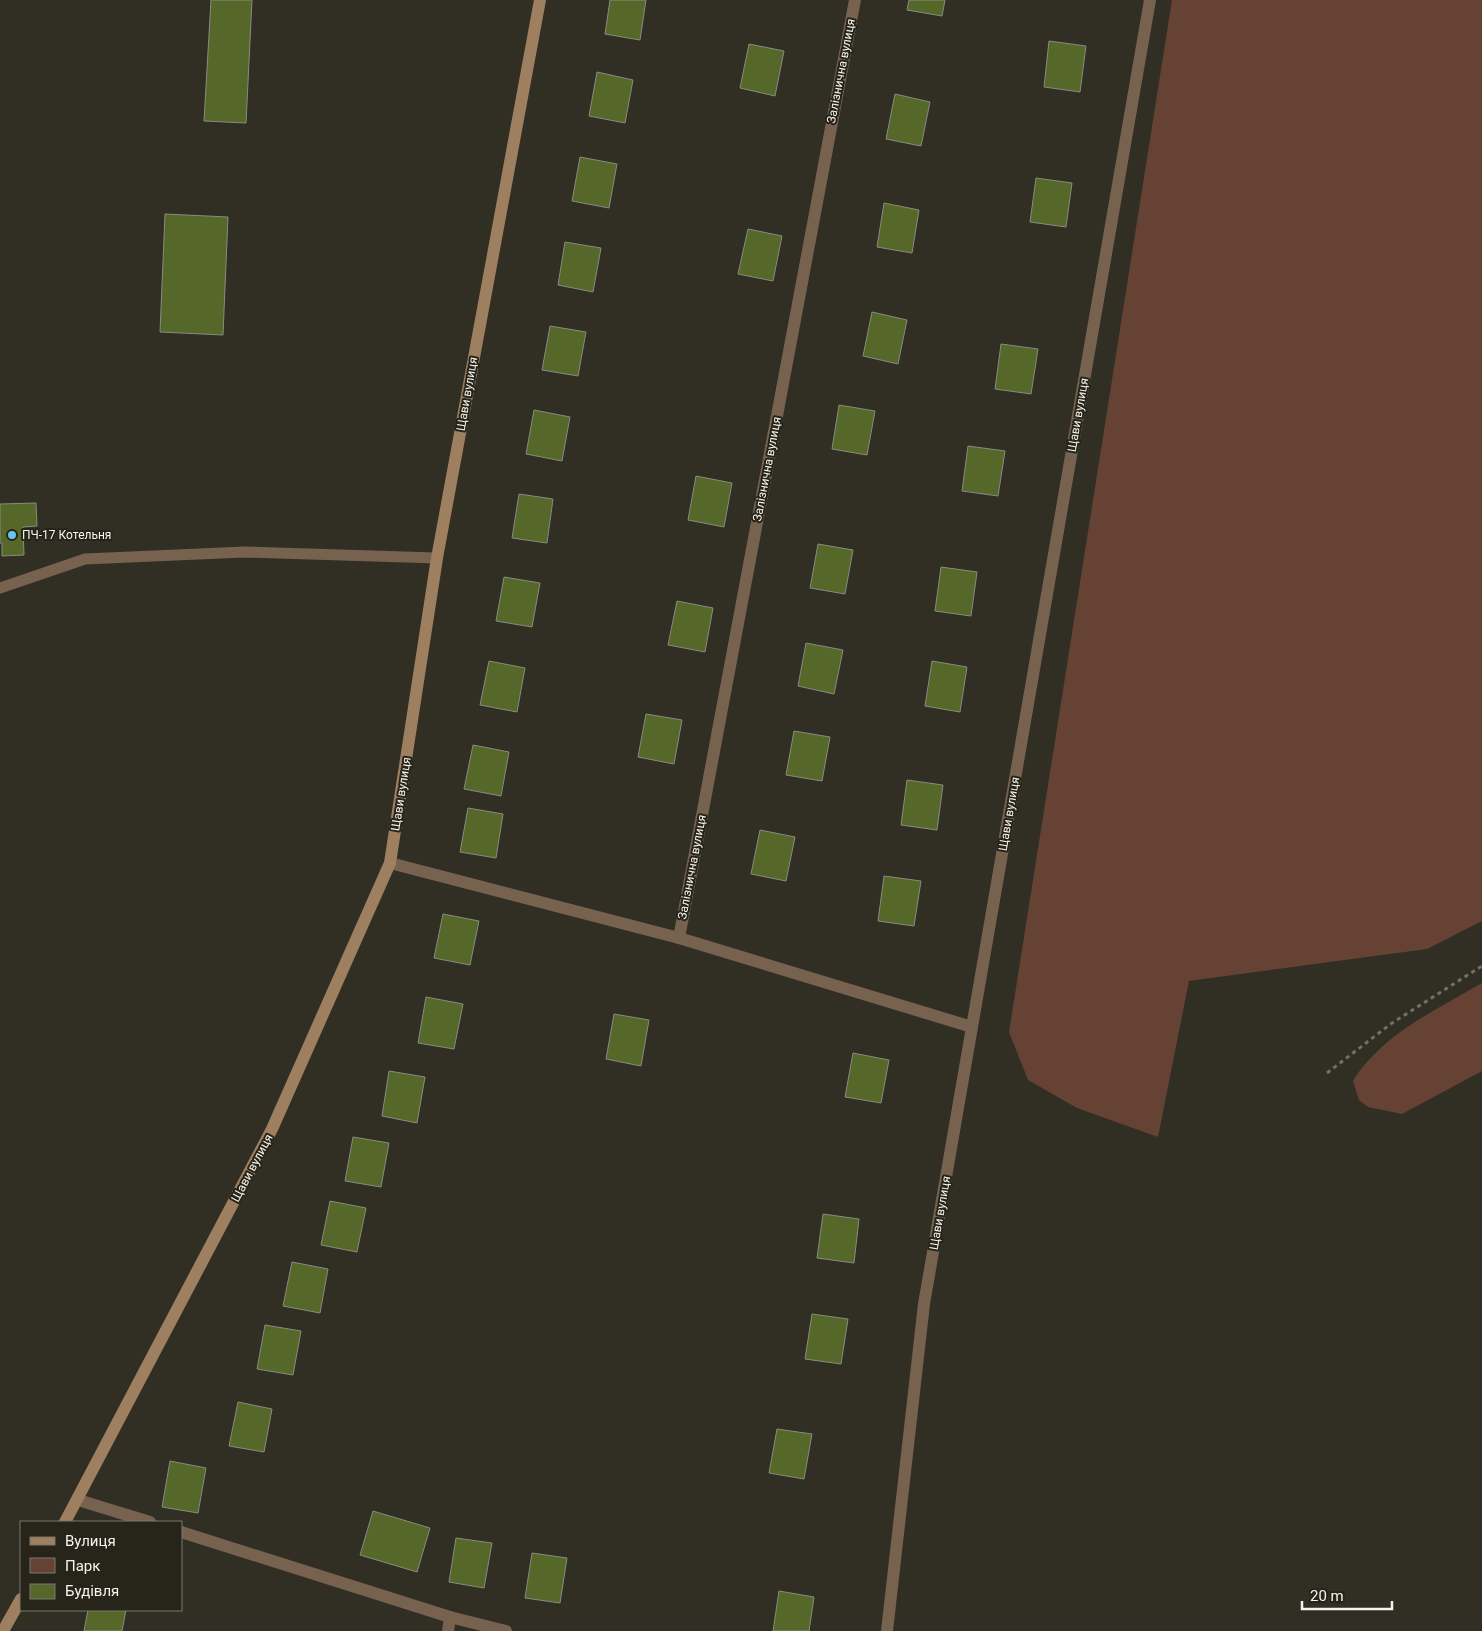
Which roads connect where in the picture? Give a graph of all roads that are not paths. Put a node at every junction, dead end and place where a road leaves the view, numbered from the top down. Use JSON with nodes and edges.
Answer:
{"nodes":[{"id":1,"x":540,"y":0,"type":"edge"},
{"id":2,"x":854,"y":0,"type":"edge"},
{"id":3,"x":1150,"y":0,"type":"edge"},
{"id":4,"x":437,"y":558,"type":"junction"},
{"id":5,"x":0,"y":588,"type":"edge"},
{"id":6,"x":390,"y":863,"type":"junction"},
{"id":7,"x":678,"y":938,"type":"junction"},
{"id":8,"x":972,"y":1028,"type":"junction"},
{"id":9,"x":78,"y":1500,"type":"junction"},
{"id":10,"x":66,"y":1521,"type":"edge"},
{"id":11,"x":147,"y":1521,"type":"edge"},
{"id":12,"x":182,"y":1532,"type":"edge"},
{"id":13,"x":20,"y":1600,"type":"edge"},
{"id":14,"x":450,"y":1617,"type":"junction"},
{"id":15,"x":3,"y":1631,"type":"edge"},
{"id":16,"x":448,"y":1631,"type":"edge"},
{"id":17,"x":506,"y":1631,"type":"edge"},
{"id":18,"x":887,"y":1631,"type":"edge"}],
"edges":[{"from":1,"to":4,"type":"main road","name":"Щави вулиця"},
{"from":2,"to":7,"type":"street","name":"Залізнична вулиця"},
{"from":3,"to":8,"type":"street","name":"Щави вулиця"},
{"from":4,"to":5,"type":"lane"},
{"from":4,"to":6,"type":"main road","name":"Щави вулиця"},
{"from":6,"to":7,"type":"street"},
{"from":6,"to":9,"type":"main road","name":"Щави вулиця"},
{"from":7,"to":8,"type":"street"},
{"from":8,"to":18,"type":"street","name":"Щави вулиця"},
{"from":9,"to":10,"type":"main road","name":"Щави вулиця"},
{"from":9,"to":11,"type":"street"},
{"from":12,"to":14,"type":"street"},
{"from":13,"to":15,"type":"main road"},
{"from":14,"to":16,"type":"street"},
{"from":14,"to":17,"type":"street"}]}
